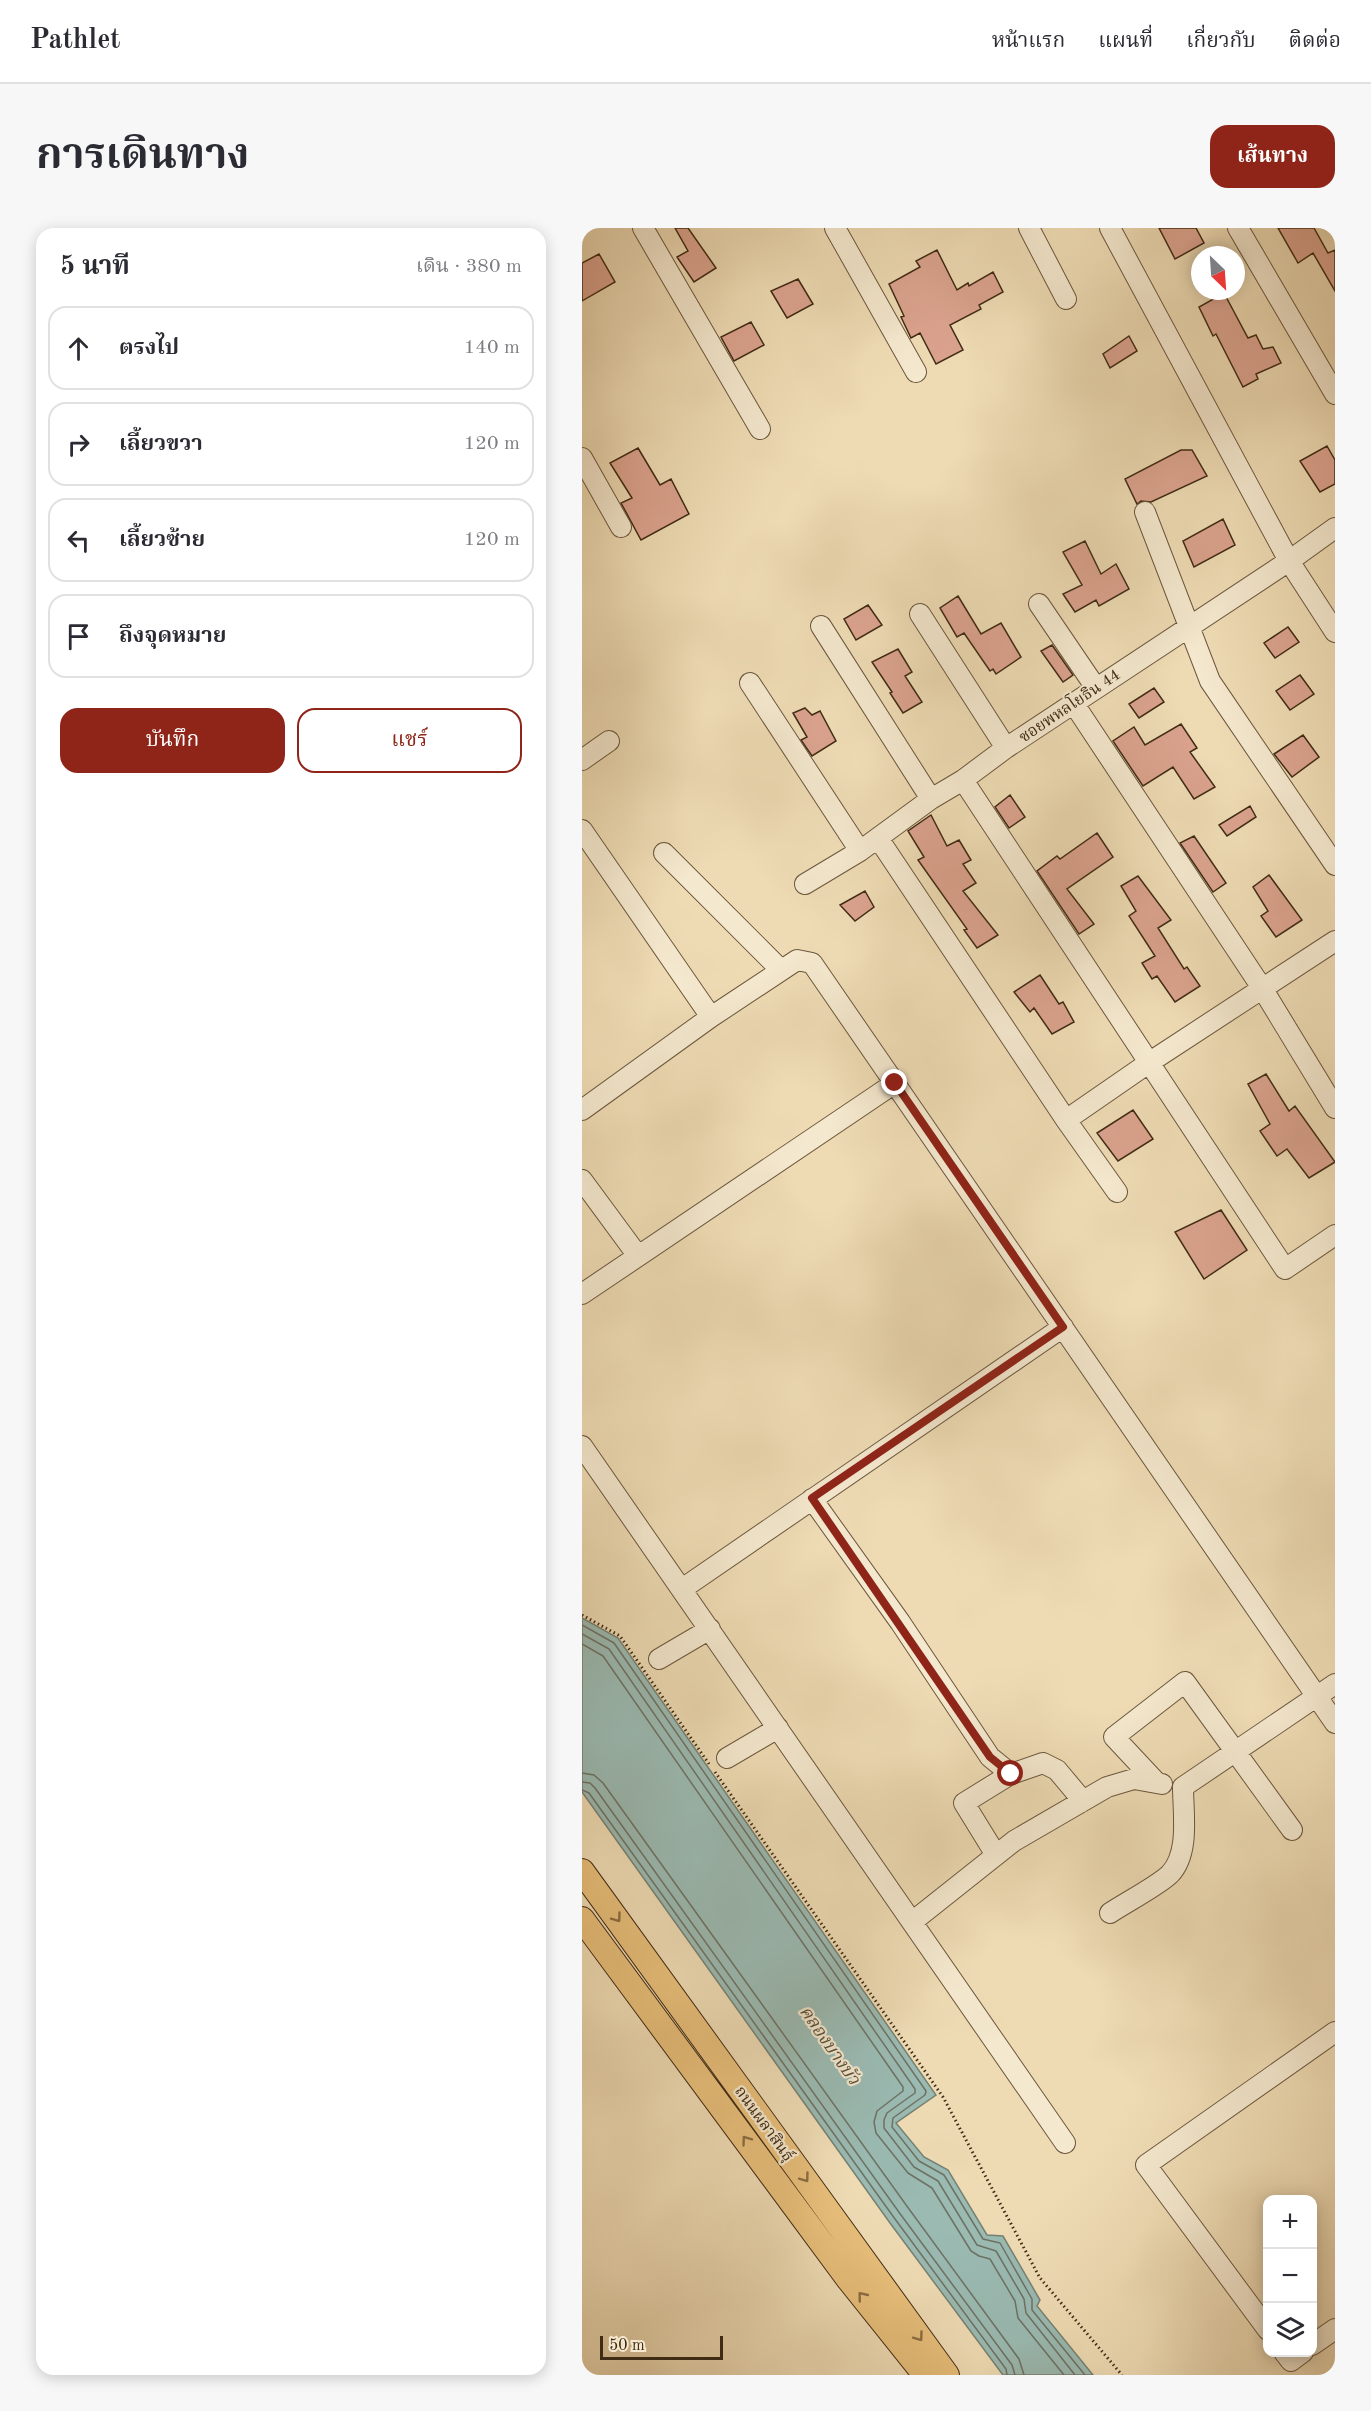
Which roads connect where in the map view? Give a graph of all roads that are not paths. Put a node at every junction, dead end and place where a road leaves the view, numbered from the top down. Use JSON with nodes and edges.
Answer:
{"nodes":[{"id":1,"x":644,"y":228,"type":"edge"},
{"id":2,"x":835,"y":228,"type":"edge"},
{"id":3,"x":1029,"y":228,"type":"edge"},
{"id":4,"x":1110,"y":228,"type":"edge"},
{"id":5,"x":1238,"y":228,"type":"edge"},
{"id":6,"x":1066,"y":299,"type":"dead end"},
{"id":7,"x":916,"y":372,"type":"dead end"},
{"id":8,"x":1335,"y":394,"type":"edge"},
{"id":9,"x":760,"y":429,"type":"dead end"},
{"id":10,"x":582,"y":458,"type":"edge"},
{"id":11,"x":1144,"y":512,"type":"dead end"},
{"id":12,"x":621,"y":527,"type":"dead end"},
{"id":13,"x":1335,"y":528,"type":"edge"},
{"id":14,"x":1289,"y":561,"type":"junction"},
{"id":15,"x":1039,"y":604,"type":"dead end"},
{"id":16,"x":920,"y":614,"type":"dead end"},
{"id":17,"x":821,"y":626,"type":"dead end"},
{"id":18,"x":1187,"y":627,"type":"junction"},
{"id":19,"x":1335,"y":632,"type":"edge"},
{"id":20,"x":750,"y":683,"type":"dead end"},
{"id":21,"x":1096,"y":688,"type":"junction"},
{"id":22,"x":1074,"y":704,"type":"junction"},
{"id":23,"x":609,"y":741,"type":"dead end"},
{"id":24,"x":1006,"y":748,"type":"junction"},
{"id":25,"x":582,"y":760,"type":"edge"},
{"id":26,"x":963,"y":780,"type":"junction"},
{"id":27,"x":931,"y":798,"type":"junction"},
{"id":28,"x":582,"y":830,"type":"edge"},
{"id":29,"x":878,"y":838,"type":"junction"},
{"id":30,"x":860,"y":851,"type":"junction"},
{"id":31,"x":664,"y":852,"type":"dead end"},
{"id":32,"x":1335,"y":864,"type":"edge"},
{"id":33,"x":805,"y":884,"type":"dead end"},
{"id":34,"x":1335,"y":941,"type":"edge"},
{"id":35,"x":782,"y":970,"type":"junction"},
{"id":36,"x":1262,"y":988,"type":"junction"},
{"id":37,"x":711,"y":1017,"type":"junction"},
{"id":38,"x":1150,"y":1062,"type":"junction"},
{"id":39,"x":895,"y":1083,"type":"junction"},
{"id":40,"x":1335,"y":1108,"type":"edge"},
{"id":41,"x":582,"y":1110,"type":"edge"},
{"id":42,"x":1066,"y":1120,"type":"junction"},
{"id":43,"x":582,"y":1180,"type":"edge"},
{"id":44,"x":1117,"y":1192,"type":"dead end"},
{"id":45,"x":1335,"y":1235,"type":"edge"},
{"id":46,"x":638,"y":1256,"type":"junction"},
{"id":47,"x":582,"y":1294,"type":"edge"},
{"id":48,"x":1063,"y":1327,"type":"junction"},
{"id":49,"x":582,"y":1446,"type":"edge"},
{"id":50,"x":812,"y":1498,"type":"junction"},
{"id":51,"x":682,"y":1588,"type":"junction"},
{"id":52,"x":710,"y":1629,"type":"junction"},
{"id":53,"x":659,"y":1659,"type":"dead end"},
{"id":54,"x":1335,"y":1684,"type":"edge"},
{"id":55,"x":1316,"y":1696,"type":"junction"},
{"id":56,"x":1335,"y":1723,"type":"edge"},
{"id":57,"x":778,"y":1728,"type":"junction"},
{"id":58,"x":1236,"y":1751,"type":"junction"},
{"id":59,"x":727,"y":1758,"type":"dead end"},
{"id":60,"x":1011,"y":1774,"type":"junction"},
{"id":61,"x":1157,"y":1783,"type":"junction"},
{"id":62,"x":1183,"y":1787,"type":"junction"},
{"id":63,"x":1083,"y":1801,"type":"junction"},
{"id":64,"x":1292,"y":1830,"type":"dead end"},
{"id":65,"x":996,"y":1855,"type":"junction"},
{"id":66,"x":582,"y":1871,"type":"edge"},
{"id":67,"x":1110,"y":1913,"type":"dead end"},
{"id":68,"x":582,"y":1919,"type":"edge"},
{"id":69,"x":912,"y":1922,"type":"junction"},
{"id":70,"x":1335,"y":2032,"type":"edge"},
{"id":71,"x":1065,"y":2143,"type":"dead end"},
{"id":72,"x":1263,"y":2323,"type":"edge"},
{"id":73,"x":1335,"y":2329,"type":"edge"},
{"id":74,"x":1317,"y":2342,"type":"edge"},
{"id":75,"x":925,"y":2375,"type":"edge"},
{"id":76,"x":946,"y":2375,"type":"edge"}],
"edges":[{"from":1,"to":9,"type":"street"},
{"from":2,"to":7,"type":"street"},
{"from":3,"to":6,"type":"street"},
{"from":4,"to":14,"type":"street"},
{"from":5,"to":8,"type":"street"},
{"from":10,"to":12,"type":"street"},
{"from":11,"to":18,"type":"street"},
{"from":13,"to":14,"type":"street","name":"ซอยพหลโยธิน 44"},
{"from":14,"to":18,"type":"street","name":"ซอยพหลโยธิน 44"},
{"from":14,"to":19,"type":"street"},
{"from":15,"to":21,"type":"street"},
{"from":16,"to":24,"type":"street"},
{"from":17,"to":27,"type":"street"},
{"from":18,"to":21,"type":"street","name":"ซอยพหลโยธิน 44"},
{"from":18,"to":32,"type":"street"},
{"from":20,"to":30,"type":"street"},
{"from":21,"to":22,"type":"street","name":"ซอยพหลโยธิน 44"},
{"from":22,"to":24,"type":"street","name":"ซอยพหลโยธิน 44"},
{"from":22,"to":36,"type":"street"},
{"from":23,"to":25,"type":"street"},
{"from":24,"to":26,"type":"street","name":"ซอยพหลโยธิน 44"},
{"from":26,"to":27,"type":"street","name":"ซอยพหลโยธิน 44"},
{"from":26,"to":38,"type":"street"},
{"from":27,"to":29,"type":"street","name":"ซอยพหลโยธิน 44"},
{"from":28,"to":37,"type":"street"},
{"from":29,"to":30,"type":"street","name":"ซอยพหลโยธิน 44"},
{"from":29,"to":42,"type":"street"},
{"from":30,"to":33,"type":"street","name":"ซอยพหลโยธิน 44"},
{"from":31,"to":35,"type":"street"},
{"from":34,"to":36,"type":"street"},
{"from":35,"to":37,"type":"street"},
{"from":35,"to":39,"type":"street"},
{"from":36,"to":38,"type":"street"},
{"from":36,"to":40,"type":"street"},
{"from":37,"to":41,"type":"street"},
{"from":38,"to":42,"type":"street"},
{"from":38,"to":45,"type":"street"},
{"from":39,"to":46,"type":"street"},
{"from":39,"to":48,"type":"street"},
{"from":42,"to":44,"type":"street"},
{"from":43,"to":46,"type":"street"},
{"from":46,"to":47,"type":"street"},
{"from":48,"to":50,"type":"street"},
{"from":48,"to":55,"type":"street"},
{"from":49,"to":51,"type":"street"},
{"from":50,"to":51,"type":"street"},
{"from":50,"to":60,"type":"street"},
{"from":51,"to":52,"type":"street"},
{"from":52,"to":53,"type":"street"},
{"from":52,"to":57,"type":"street"},
{"from":54,"to":55,"type":"street"},
{"from":55,"to":56,"type":"street"},
{"from":55,"to":58,"type":"street"},
{"from":57,"to":59,"type":"street"},
{"from":57,"to":69,"type":"street"},
{"from":58,"to":61,"type":"street"},
{"from":58,"to":62,"type":"street"},
{"from":58,"to":64,"type":"street"},
{"from":60,"to":63,"type":"street"},
{"from":60,"to":65,"type":"street"},
{"from":61,"to":62,"type":"street"},
{"from":61,"to":63,"type":"street"},
{"from":62,"to":67,"type":"street"},
{"from":63,"to":65,"type":"street"},
{"from":65,"to":69,"type":"street"},
{"from":66,"to":76,"type":"main road","name":"ถนนผลาสินธุ์","one_way":true},
{"from":75,"to":68,"type":"main road","name":"ถนนผลาสินธุ์","one_way":true},
{"from":69,"to":71,"type":"street"},
{"from":70,"to":72,"type":"street"},
{"from":73,"to":74,"type":"street"}]}
